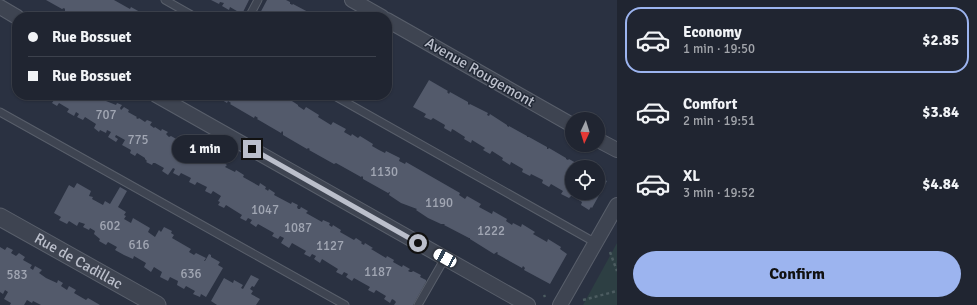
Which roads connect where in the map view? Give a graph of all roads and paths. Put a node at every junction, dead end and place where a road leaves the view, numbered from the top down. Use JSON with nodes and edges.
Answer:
{"nodes":[{"id":1,"x":165,"y":0,"type":"edge"},
{"id":2,"x":258,"y":0,"type":"edge"},
{"id":3,"x":352,"y":0,"type":"edge"},
{"id":4,"x":0,"y":7,"type":"edge"},
{"id":5,"x":186,"y":12,"type":"edge"},
{"id":6,"x":252,"y":12,"type":"edge"},
{"id":7,"x":373,"y":12,"type":"edge"},
{"id":8,"x":12,"y":14,"type":"edge"},
{"id":9,"x":392,"y":23,"type":"edge"},
{"id":10,"x":165,"y":100,"type":"edge"},
{"id":11,"x":342,"y":100,"type":"edge"},
{"id":12,"x":0,"y":112,"type":"edge"},
{"id":13,"x":565,"y":121,"type":"edge"},
{"id":14,"x":605,"y":144,"type":"edge"},
{"id":15,"x":617,"y":150,"type":"edge"},
{"id":16,"x":617,"y":206,"type":"edge"},
{"id":17,"x":0,"y":216,"type":"edge"},
{"id":18,"x":596,"y":243,"type":"junction"},
{"id":19,"x":610,"y":252,"type":"dead end"},
{"id":20,"x":445,"y":258,"type":"junction"},
{"id":21,"x":617,"y":271,"type":"edge"},
{"id":22,"x":617,"y":290,"type":"edge"},
{"id":23,"x":583,"y":300,"type":"dead end"},
{"id":24,"x":526,"y":304,"type":"edge"},
{"id":25,"x":158,"y":305,"type":"edge"},
{"id":26,"x":345,"y":305,"type":"edge"},
{"id":27,"x":418,"y":305,"type":"edge"},
{"id":28,"x":560,"y":305,"type":"edge"}],
"edges":[{"from":1,"to":5,"type":"lane"},
{"from":2,"to":6,"type":"lane"},
{"from":3,"to":7,"type":"street"},
{"from":4,"to":8,"type":"street"},
{"from":9,"to":13,"type":"street","name":"Avenue Rougemont"},
{"from":10,"to":20,"type":"street"},
{"from":11,"to":18,"type":"lane"},
{"from":12,"to":26,"type":"lane"},
{"from":14,"to":15,"type":"street"},
{"from":16,"to":18,"type":"street"},
{"from":17,"to":25,"type":"street","name":"Rue de Cadillac"},
{"from":18,"to":28,"type":"street"},
{"from":19,"to":21,"type":"path"},
{"from":20,"to":24,"type":"street"},
{"from":20,"to":27,"type":"lane"},
{"from":22,"to":23,"type":"path"}]}
